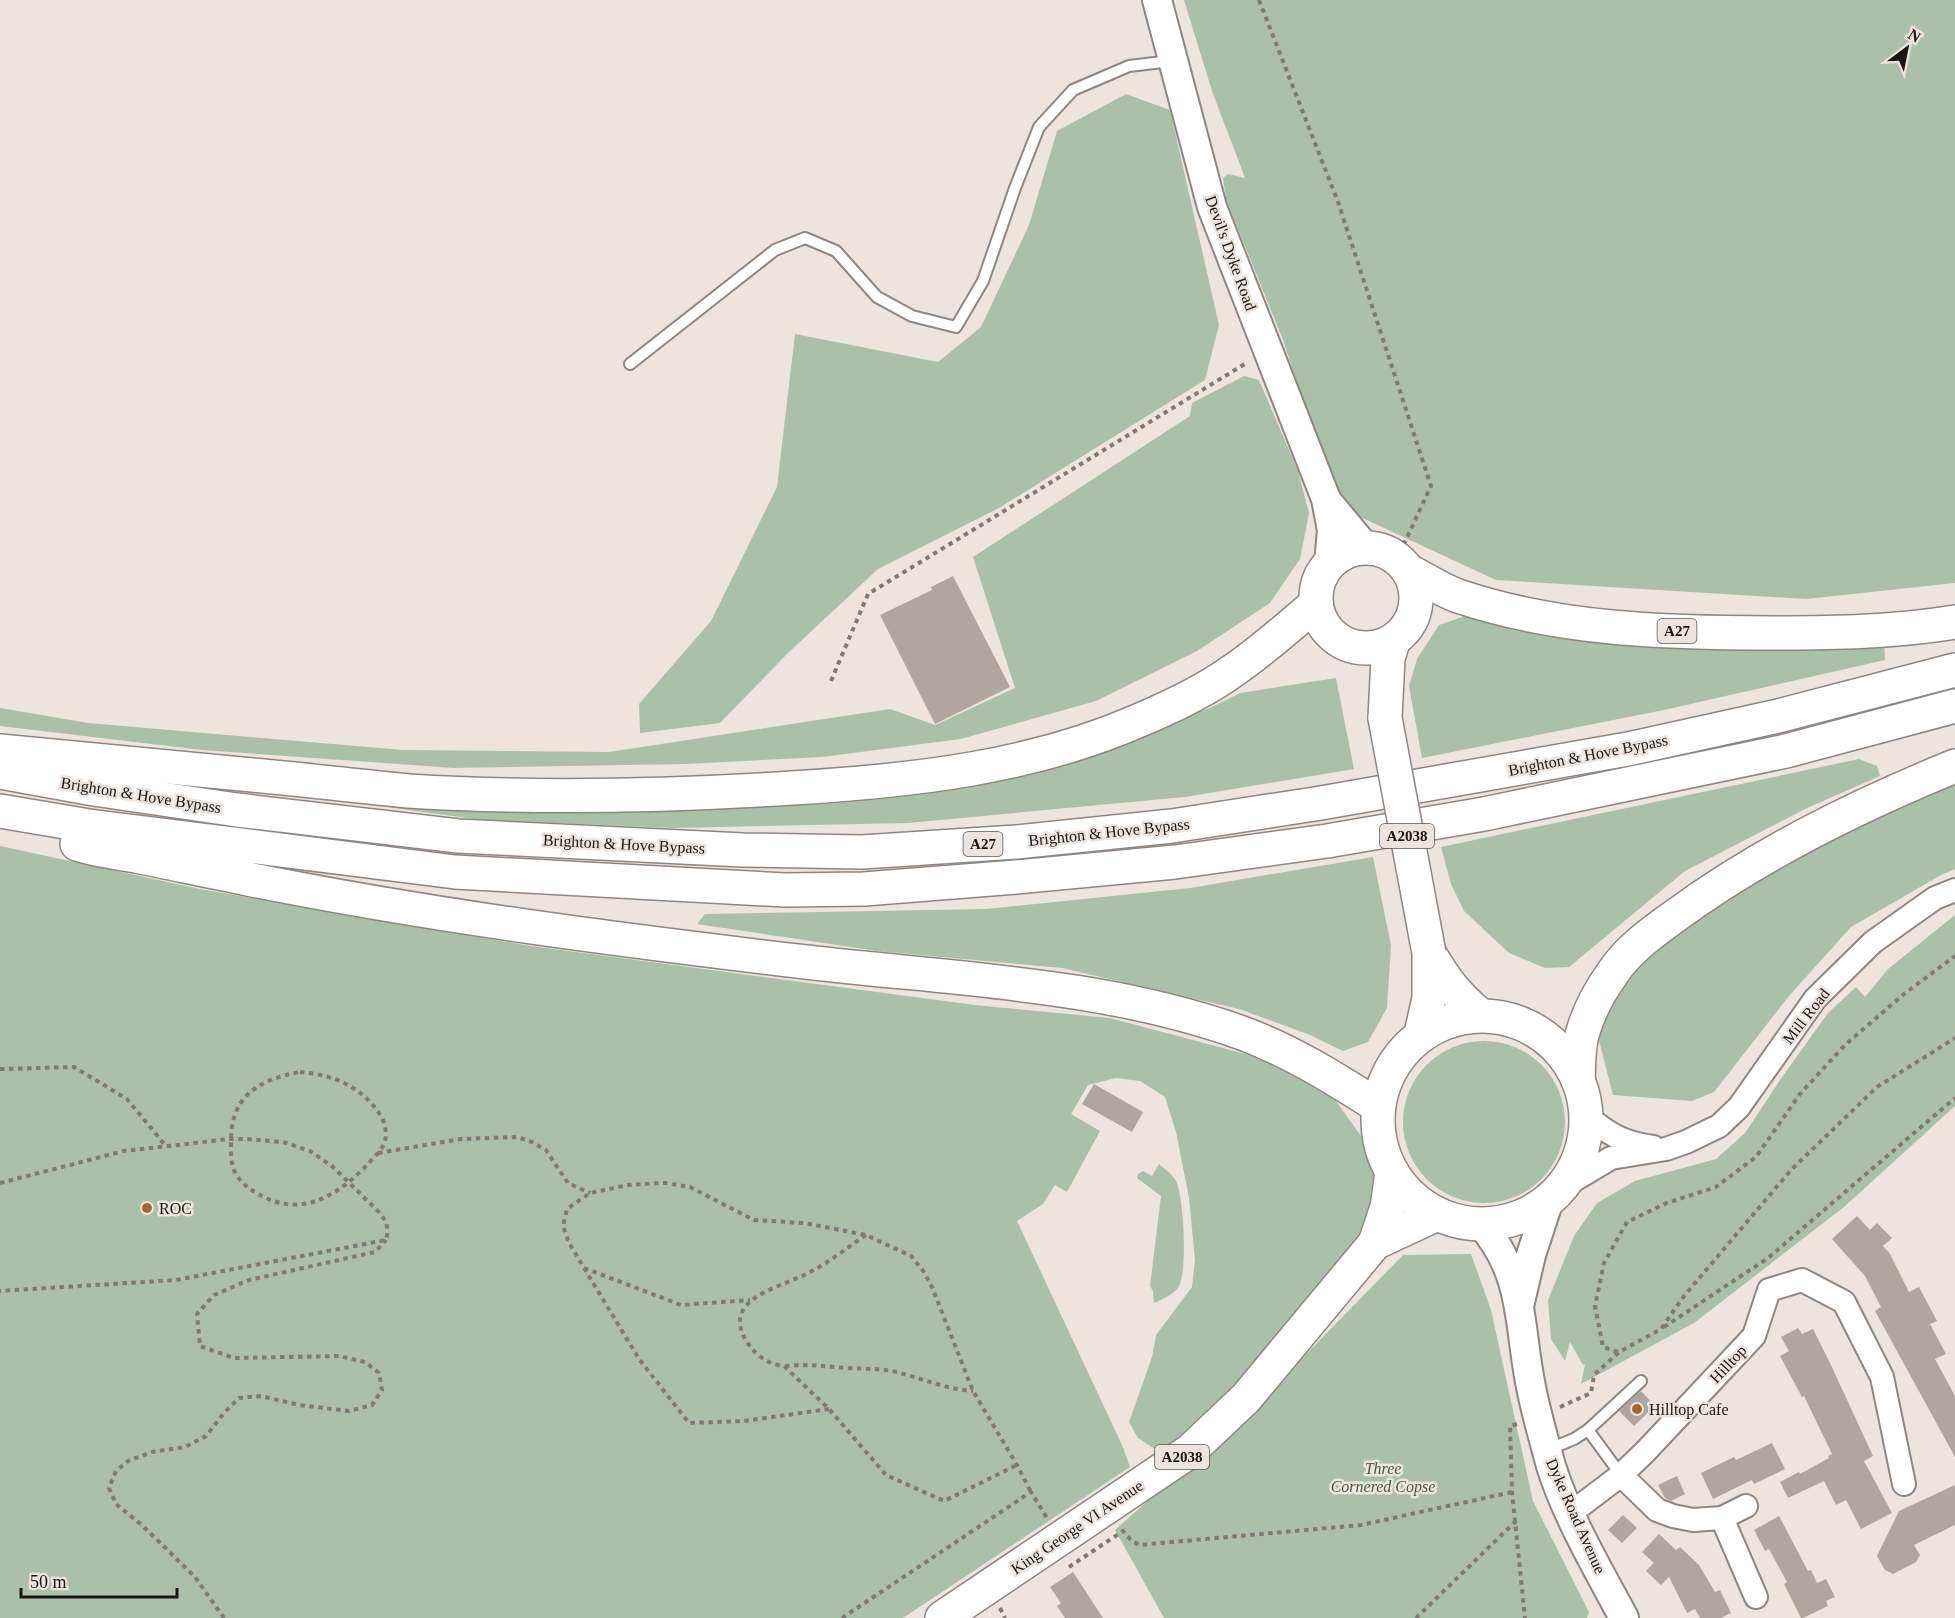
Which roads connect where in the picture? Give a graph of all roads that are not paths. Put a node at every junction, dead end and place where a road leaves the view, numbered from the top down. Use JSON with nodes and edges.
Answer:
{"nodes":[{"id":1,"x":1157,"y":0,"type":"edge"},
{"id":2,"x":1174,"y":61,"type":"junction"},
{"id":3,"x":630,"y":364,"type":"dead end"},
{"id":4,"x":1326,"y":499,"type":"junction"},
{"id":5,"x":1366,"y":548,"type":"junction"},
{"id":6,"x":1329,"y":564,"type":"junction"},
{"id":7,"x":1403,"y":565,"type":"junction"},
{"id":8,"x":1316,"y":604,"type":"junction"},
{"id":9,"x":1955,"y":622,"type":"edge"},
{"id":10,"x":1393,"y":642,"type":"junction"},
{"id":11,"x":1356,"y":648,"type":"junction"},
{"id":12,"x":1955,"y":670,"type":"edge"},
{"id":13,"x":1955,"y":706,"type":"edge"},
{"id":14,"x":1385,"y":718,"type":"junction"},
{"id":15,"x":0,"y":751,"type":"edge"},
{"id":16,"x":1955,"y":766,"type":"edge"},
{"id":17,"x":0,"y":772,"type":"edge"},
{"id":18,"x":0,"y":811,"type":"edge"},
{"id":19,"x":0,"y":820,"type":"edge"},
{"id":20,"x":1955,"y":890,"type":"edge"},
{"id":21,"x":1430,"y":953,"type":"junction"},
{"id":22,"x":1480,"y":1016,"type":"junction"},
{"id":23,"x":1421,"y":1034,"type":"junction"},
{"id":24,"x":1578,"y":1080,"type":"junction"},
{"id":25,"x":1378,"y":1106,"type":"junction"},
{"id":26,"x":1586,"y":1114,"type":"junction"},
{"id":27,"x":1666,"y":1149,"type":"junction"},
{"id":28,"x":1392,"y":1173,"type":"junction"},
{"id":29,"x":1554,"y":1195,"type":"junction"},
{"id":30,"x":1437,"y":1214,"type":"junction"},
{"id":31,"x":1481,"y":1224,"type":"junction"},
{"id":32,"x":1376,"y":1243,"type":"junction"},
{"id":33,"x":1520,"y":1303,"type":"junction"},
{"id":34,"x":1641,"y":1381,"type":"dead end"},
{"id":35,"x":1588,"y":1430,"type":"junction"},
{"id":36,"x":1547,"y":1450,"type":"junction"},
{"id":37,"x":1621,"y":1475,"type":"junction"},
{"id":38,"x":1904,"y":1484,"type":"dead end"},
{"id":39,"x":1746,"y":1506,"type":"dead end"},
{"id":40,"x":1571,"y":1513,"type":"junction"},
{"id":41,"x":1722,"y":1518,"type":"junction"},
{"id":42,"x":1756,"y":1597,"type":"dead end"},
{"id":43,"x":942,"y":1618,"type":"edge"},
{"id":44,"x":1624,"y":1618,"type":"edge"}],
"edges":[{"from":1,"to":2,"type":"street","name":"Devil's Dyke Road"},
{"from":2,"to":3,"type":"lane"},
{"from":2,"to":4,"type":"street","name":"Devil's Dyke Road"},
{"from":4,"to":5,"type":"street","name":"Devil's Dyke Road"},
{"from":4,"to":6,"type":"street","name":"Devil's Dyke Road"},
{"from":5,"to":6,"type":"main road"},
{"from":5,"to":7,"type":"main road"},
{"from":6,"to":8,"type":"main road"},
{"from":7,"to":9,"type":"main road","number":"A27"},
{"from":7,"to":10,"type":"main road"},
{"from":8,"to":11,"type":"main road"},
{"from":8,"to":15,"type":"main road"},
{"from":10,"to":11,"type":"main road"},
{"from":10,"to":14,"type":"main road","number":"A2038"},
{"from":11,"to":14,"type":"main road","number":"A2038"},
{"from":12,"to":17,"type":"main road","name":"Brighton & Hove Bypass","number":"A27"},
{"from":13,"to":18,"type":"main road","number":"A27"},
{"from":14,"to":21,"type":"main road","number":"A2038","bridge":true},
{"from":16,"to":24,"type":"main road"},
{"from":19,"to":25,"type":"main road"},
{"from":20,"to":27,"type":"street","name":"Mill Road"},
{"from":21,"to":22,"type":"main road","number":"A2038"},
{"from":21,"to":23,"type":"main road","number":"A2038"},
{"from":22,"to":23,"type":"main road"},
{"from":22,"to":24,"type":"main road"},
{"from":23,"to":25,"type":"main road"},
{"from":24,"to":26,"type":"main road"},
{"from":25,"to":28,"type":"main road"},
{"from":26,"to":27,"type":"street","name":"Mill Road"},
{"from":26,"to":29,"type":"main road"},
{"from":27,"to":29,"type":"street","name":"Mill Road"},
{"from":28,"to":30,"type":"main road"},
{"from":28,"to":32,"type":"main road","name":"King George VI Avenue","number":"A2038"},
{"from":29,"to":31,"type":"main road"},
{"from":29,"to":33,"type":"street","name":"Dyke Road Avenue"},
{"from":30,"to":31,"type":"main road"},
{"from":30,"to":32,"type":"main road","name":"King George VI Avenue","number":"A2038"},
{"from":31,"to":33,"type":"street","name":"Dyke Road Avenue"},
{"from":32,"to":43,"type":"main road","name":"King George VI Avenue","number":"A2038"},
{"from":33,"to":36,"type":"street","name":"Dyke Road Avenue"},
{"from":34,"to":35,"type":"lane"},
{"from":35,"to":36,"type":"lane"},
{"from":35,"to":37,"type":"lane"},
{"from":36,"to":40,"type":"street","name":"Dyke Road Avenue"},
{"from":37,"to":38,"type":"street","name":"Hilltop"},
{"from":37,"to":40,"type":"street","name":"Hilltop"},
{"from":37,"to":41,"type":"street"},
{"from":39,"to":41,"type":"street"},
{"from":40,"to":44,"type":"street","name":"Dyke Road Avenue"},
{"from":41,"to":42,"type":"street"}]}
